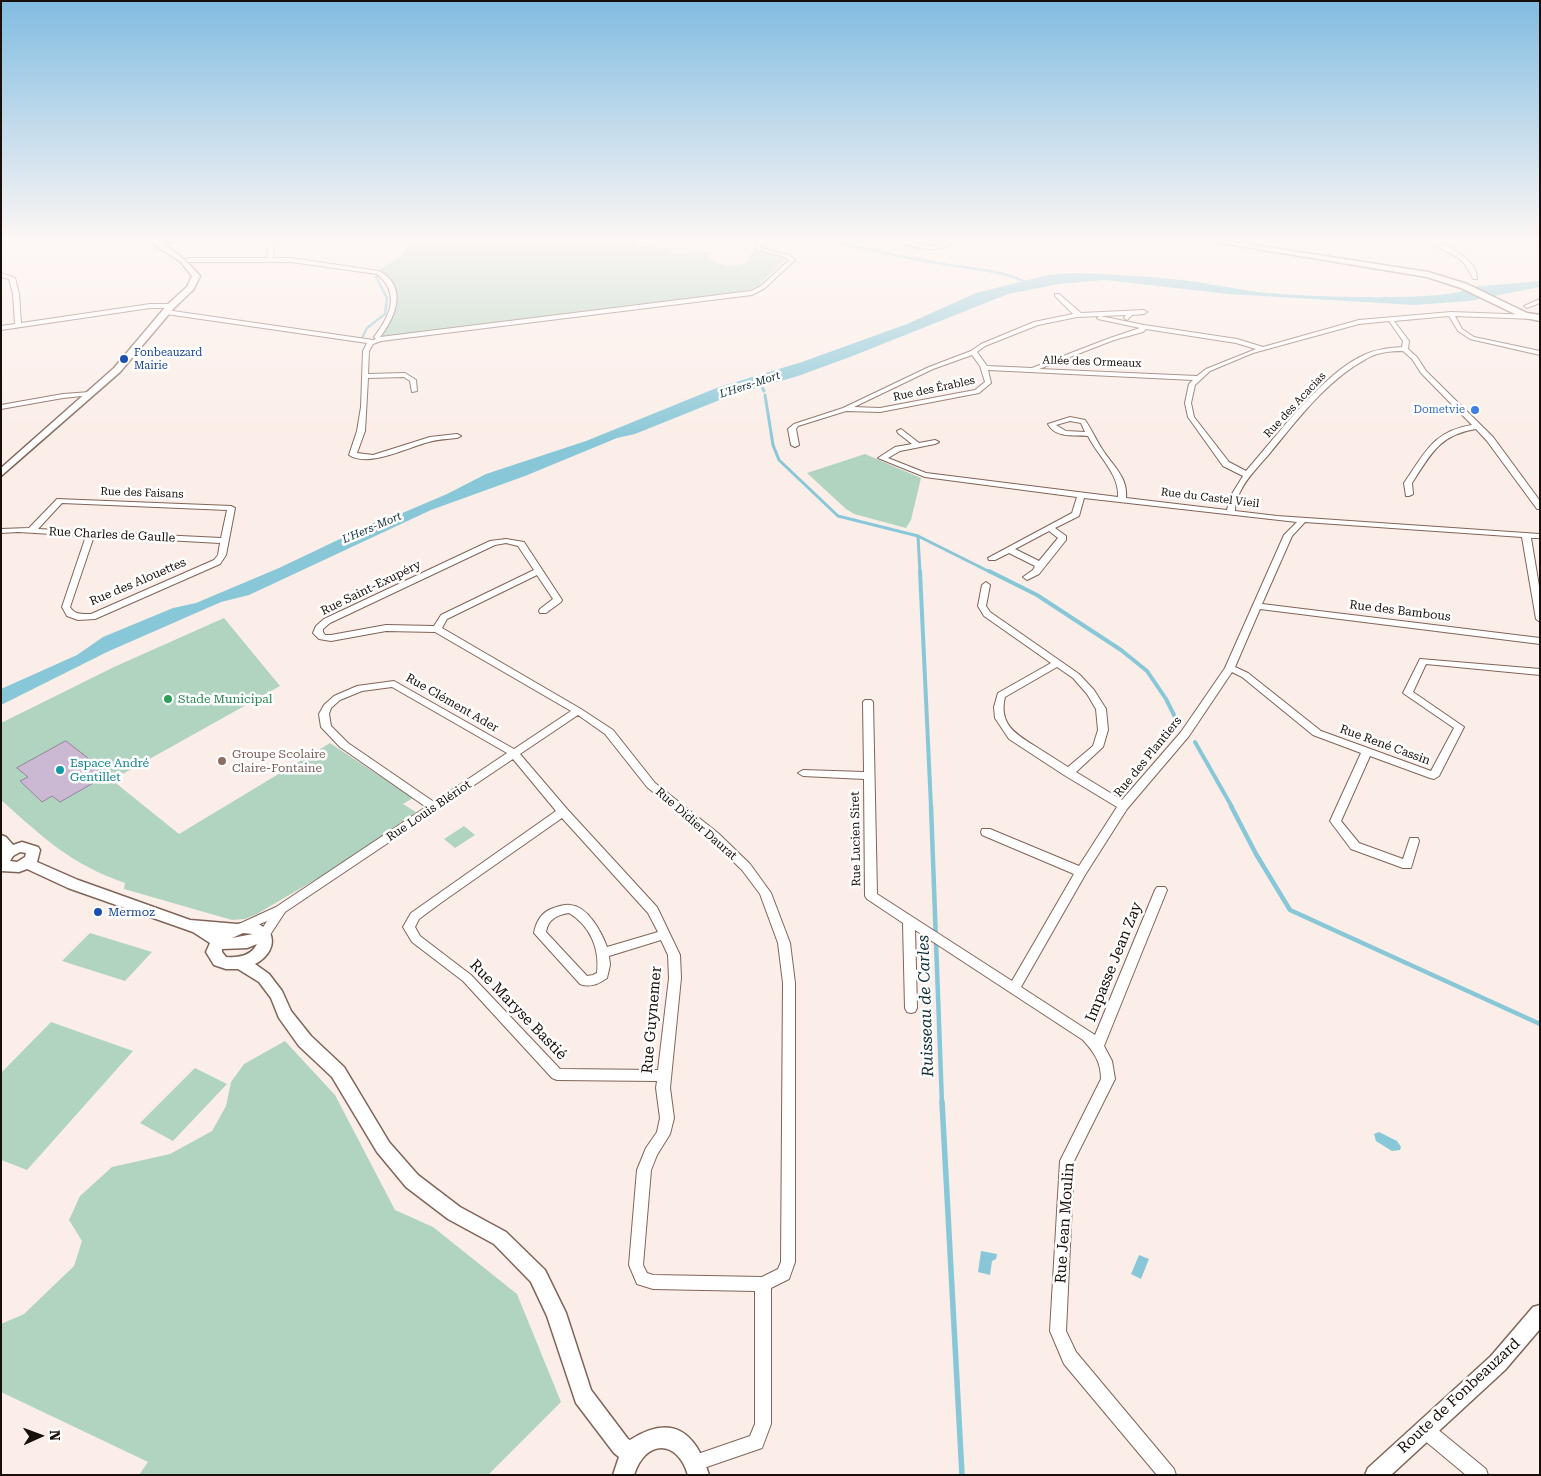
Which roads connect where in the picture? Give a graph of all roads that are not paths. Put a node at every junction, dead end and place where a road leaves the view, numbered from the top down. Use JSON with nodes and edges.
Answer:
{"nodes":[{"id":1,"x":17,"y":307,"type":"edge"},
{"id":2,"x":144,"y":307,"type":"edge"},
{"id":3,"x":156,"y":307,"type":"edge"},
{"id":4,"x":393,"y":307,"type":"edge"},
{"id":5,"x":640,"y":307,"type":"edge"},
{"id":6,"x":1069,"y":307,"type":"edge"},
{"id":7,"x":1515,"y":307,"type":"edge"},
{"id":8,"x":1526,"y":307,"type":"edge"},
{"id":9,"x":1540,"y":308,"type":"edge"},
{"id":10,"x":169,"y":309,"type":"junction"},
{"id":11,"x":1522,"y":309,"type":"junction"},
{"id":12,"x":1144,"y":312,"type":"dead end"},
{"id":13,"x":1130,"y":313,"type":"junction"},
{"id":14,"x":1450,"y":314,"type":"junction"},
{"id":15,"x":1077,"y":315,"type":"junction"},
{"id":16,"x":1509,"y":317,"type":"junction"},
{"id":17,"x":1537,"y":318,"type":"edge"},
{"id":18,"x":1390,"y":319,"type":"junction"},
{"id":19,"x":1124,"y":323,"type":"junction"},
{"id":20,"x":18,"y":326,"type":"junction"},
{"id":21,"x":1144,"y":327,"type":"junction"},
{"id":22,"x":1,"y":328,"type":"edge"},
{"id":23,"x":374,"y":340,"type":"junction"},
{"id":24,"x":1263,"y":349,"type":"junction"},
{"id":25,"x":1405,"y":349,"type":"junction"},
{"id":26,"x":973,"y":352,"type":"junction"},
{"id":27,"x":1540,"y":354,"type":"edge"},
{"id":28,"x":1054,"y":360,"type":"junction"},
{"id":29,"x":986,"y":368,"type":"junction"},
{"id":30,"x":1032,"y":370,"type":"junction"},
{"id":31,"x":1065,"y":371,"type":"junction"},
{"id":32,"x":366,"y":376,"type":"junction"},
{"id":33,"x":1197,"y":378,"type":"junction"},
{"id":34,"x":414,"y":392,"type":"dead end"},
{"id":35,"x":90,"y":394,"type":"junction"},
{"id":36,"x":859,"y":401,"type":"junction"},
{"id":37,"x":1,"y":408,"type":"edge"},
{"id":38,"x":845,"y":409,"type":"junction"},
{"id":39,"x":866,"y":410,"type":"junction"},
{"id":40,"x":1476,"y":427,"type":"junction"},
{"id":41,"x":901,"y":431,"type":"dead end"},
{"id":42,"x":1092,"y":434,"type":"junction"},
{"id":43,"x":457,"y":436,"type":"dead end"},
{"id":44,"x":935,"y":442,"type":"dead end"},
{"id":45,"x":795,"y":445,"type":"dead end"},
{"id":46,"x":917,"y":445,"type":"junction"},
{"id":47,"x":1,"y":473,"type":"edge"},
{"id":48,"x":1247,"y":475,"type":"junction"},
{"id":49,"x":1410,"y":494,"type":"dead end"},
{"id":50,"x":1081,"y":495,"type":"junction"},
{"id":51,"x":1122,"y":499,"type":"junction"},
{"id":52,"x":1540,"y":507,"type":"edge"},
{"id":53,"x":1231,"y":512,"type":"junction"},
{"id":54,"x":1277,"y":518,"type":"junction"},
{"id":55,"x":1300,"y":519,"type":"junction"},
{"id":56,"x":1050,"y":528,"type":"junction"},
{"id":57,"x":1,"y":531,"type":"edge"},
{"id":58,"x":31,"y":531,"type":"junction"},
{"id":59,"x":90,"y":534,"type":"junction"},
{"id":60,"x":1288,"y":535,"type":"junction"},
{"id":61,"x":1526,"y":535,"type":"junction"},
{"id":62,"x":1540,"y":536,"type":"edge"},
{"id":63,"x":223,"y":541,"type":"junction"},
{"id":64,"x":1010,"y":550,"type":"junction"},
{"id":65,"x":992,"y":558,"type":"dead end"},
{"id":66,"x":1040,"y":565,"type":"junction"},
{"id":67,"x":539,"y":571,"type":"junction"},
{"id":68,"x":1027,"y":577,"type":"dead end"},
{"id":69,"x":986,"y":585,"type":"dead end"},
{"id":70,"x":1257,"y":606,"type":"junction"},
{"id":71,"x":1539,"y":610,"type":"edge"},
{"id":72,"x":543,"y":611,"type":"dead end"},
{"id":73,"x":1540,"y":619,"type":"edge"},
{"id":74,"x":438,"y":628,"type":"junction"},
{"id":75,"x":1540,"y":641,"type":"edge"},
{"id":76,"x":1057,"y":663,"type":"junction"},
{"id":77,"x":1230,"y":668,"type":"junction"},
{"id":78,"x":1540,"y":672,"type":"edge"},
{"id":79,"x":868,"y":702,"type":"dead end"},
{"id":80,"x":578,"y":711,"type":"junction"},
{"id":81,"x":1367,"y":752,"type":"junction"},
{"id":82,"x":514,"y":753,"type":"junction"},
{"id":83,"x":1068,"y":772,"type":"junction"},
{"id":84,"x":803,"y":773,"type":"dead end"},
{"id":85,"x":869,"y":776,"type":"junction"},
{"id":86,"x":1123,"y":806,"type":"junction"},
{"id":87,"x":435,"y":808,"type":"junction"},
{"id":88,"x":563,"y":812,"type":"junction"},
{"id":89,"x":986,"y":832,"type":"dead end"},
{"id":90,"x":1,"y":840,"type":"edge"},
{"id":91,"x":1414,"y":841,"type":"dead end"},
{"id":92,"x":11,"y":851,"type":"junction"},
{"id":93,"x":27,"y":863,"type":"junction"},
{"id":94,"x":2,"y":866,"type":"edge"},
{"id":95,"x":1081,"y":872,"type":"junction"},
{"id":96,"x":1160,"y":890,"type":"dead end"},
{"id":97,"x":280,"y":910,"type":"junction"},
{"id":98,"x":909,"y":920,"type":"junction"},
{"id":99,"x":184,"y":922,"type":"junction"},
{"id":100,"x":239,"y":928,"type":"junction"},
{"id":101,"x":665,"y":934,"type":"junction"},
{"id":102,"x":264,"y":935,"type":"junction"},
{"id":103,"x":218,"y":941,"type":"junction"},
{"id":104,"x":261,"y":950,"type":"junction"},
{"id":105,"x":604,"y":953,"type":"junction"},
{"id":106,"x":241,"y":963,"type":"junction"},
{"id":107,"x":264,"y":978,"type":"junction"},
{"id":108,"x":1014,"y":988,"type":"junction"},
{"id":109,"x":911,"y":1008,"type":"dead end"},
{"id":110,"x":1097,"y":1046,"type":"junction"},
{"id":111,"x":664,"y":1076,"type":"junction"},
{"id":112,"x":763,"y":1284,"type":"junction"},
{"id":113,"x":1540,"y":1314,"type":"edge"},
{"id":114,"x":1424,"y":1429,"type":"junction"},
{"id":115,"x":632,"y":1453,"type":"junction"},
{"id":116,"x":698,"y":1468,"type":"edge"},
{"id":117,"x":623,"y":1475,"type":"edge"},
{"id":118,"x":1168,"y":1475,"type":"edge"},
{"id":119,"x":1374,"y":1475,"type":"edge"},
{"id":120,"x":1480,"y":1475,"type":"edge"}],
"edges":[{"from":1,"to":20,"type":"street"},
{"from":2,"to":20,"type":"street"},
{"from":3,"to":10,"type":"street"},
{"from":4,"to":23,"type":"street"},
{"from":5,"to":23,"type":"street"},
{"from":6,"to":15,"type":"street"},
{"from":7,"to":11,"type":"main road"},
{"from":8,"to":11,"type":"street"},
{"from":9,"to":11,"type":"main road"},
{"from":10,"to":23,"type":"street"},
{"from":10,"to":35,"type":"street"},
{"from":11,"to":16,"type":"street"},
{"from":11,"to":17,"type":"main road"},
{"from":12,"to":13,"type":"street"},
{"from":13,"to":15,"type":"street"},
{"from":13,"to":19,"type":"street"},
{"from":14,"to":16,"type":"street"},
{"from":14,"to":18,"type":"street"},
{"from":14,"to":27,"type":"street"},
{"from":15,"to":19,"type":"street"},
{"from":15,"to":26,"type":"street"},
{"from":16,"to":17,"type":"street"},
{"from":18,"to":24,"type":"street"},
{"from":18,"to":25,"type":"street"},
{"from":19,"to":21,"type":"street"},
{"from":20,"to":22,"type":"street"},
{"from":21,"to":24,"type":"street"},
{"from":21,"to":28,"type":"street"},
{"from":23,"to":32,"type":"street"},
{"from":24,"to":33,"type":"street"},
{"from":25,"to":40,"type":"street"},
{"from":25,"to":48,"type":"street","name":"Rue des Acacias"},
{"from":26,"to":29,"type":"street","name":"Rue des Érables"},
{"from":26,"to":36,"type":"street"},
{"from":28,"to":30,"type":"street"},
{"from":28,"to":31,"type":"street"},
{"from":29,"to":30,"type":"street","name":"Allée des Ormeaux"},
{"from":29,"to":39,"type":"street","name":"Rue des Érables"},
{"from":30,"to":31,"type":"street","name":"Allée des Ormeaux"},
{"from":31,"to":33,"type":"street","name":"Allée des Ormeaux"},
{"from":32,"to":34,"type":"street"},
{"from":32,"to":43,"type":"street"},
{"from":33,"to":48,"type":"street"},
{"from":35,"to":37,"type":"street"},
{"from":35,"to":47,"type":"street"},
{"from":36,"to":38,"type":"street"},
{"from":36,"to":39,"type":"street"},
{"from":38,"to":39,"type":"street","name":"Rue des Érables"},
{"from":38,"to":45,"type":"street"},
{"from":40,"to":49,"type":"street"},
{"from":40,"to":52,"type":"street"},
{"from":41,"to":46,"type":"street"},
{"from":42,"to":42,"type":"street"},
{"from":42,"to":51,"type":"street"},
{"from":44,"to":46,"type":"street"},
{"from":46,"to":50,"type":"street","name":"Rue du Castel Vieil"},
{"from":48,"to":53,"type":"street","name":"Rue des Acacias"},
{"from":50,"to":51,"type":"street","name":"Rue du Castel Vieil"},
{"from":50,"to":56,"type":"street"},
{"from":51,"to":53,"type":"street","name":"Rue du Castel Vieil"},
{"from":53,"to":54,"type":"street","name":"Rue du Castel Vieil"},
{"from":54,"to":55,"type":"street","name":"Rue du Castel Vieil"},
{"from":54,"to":60,"type":"street"},
{"from":55,"to":60,"type":"street","name":"Rue des Plantiers"},
{"from":55,"to":61,"type":"street","name":"Rue du Castel Vieil"},
{"from":56,"to":64,"type":"street"},
{"from":56,"to":66,"type":"street"},
{"from":57,"to":58,"type":"street","name":"Rue Charles de Gaulle"},
{"from":58,"to":59,"type":"street","name":"Rue Charles de Gaulle"},
{"from":58,"to":63,"type":"street","name":"Rue des Faisans"},
{"from":59,"to":63,"type":"street","name":"Rue Charles de Gaulle"},
{"from":59,"to":63,"type":"street","name":"Rue des Alouettes"},
{"from":60,"to":70,"type":"street","name":"Rue des Plantiers"},
{"from":61,"to":62,"type":"street","name":"Rue du Castel Vieil"},
{"from":61,"to":71,"type":"street"},
{"from":64,"to":65,"type":"street"},
{"from":64,"to":66,"type":"street"},
{"from":66,"to":68,"type":"street"},
{"from":67,"to":72,"type":"street","name":"Rue Saint-Exupéry"},
{"from":67,"to":74,"type":"street"},
{"from":67,"to":74,"type":"street","name":"Rue Saint-Exupéry"},
{"from":69,"to":76,"type":"street"},
{"from":70,"to":75,"type":"street","name":"Rue des Bambous"},
{"from":70,"to":77,"type":"street","name":"Rue des Plantiers"},
{"from":71,"to":73,"type":"street"},
{"from":74,"to":80,"type":"street","name":"Rue Didier Daurat"},
{"from":76,"to":83,"type":"street"},
{"from":76,"to":83,"type":"street"},
{"from":77,"to":81,"type":"street","name":"Rue René Cassin"},
{"from":77,"to":86,"type":"street","name":"Rue des Plantiers"},
{"from":78,"to":81,"type":"street","name":"Rue René Cassin"},
{"from":79,"to":85,"type":"street","name":"Rue Lucien Siret"},
{"from":80,"to":82,"type":"street","name":"Rue Louis Blériot"},
{"from":80,"to":112,"type":"street","name":"Rue Didier Daurat"},
{"from":81,"to":91,"type":"street"},
{"from":82,"to":87,"type":"street","name":"Rue Louis Blériot"},
{"from":82,"to":87,"type":"street","name":"Rue Clément Ader"},
{"from":82,"to":88,"type":"street","name":"Rue Guynemer"},
{"from":83,"to":86,"type":"street"},
{"from":84,"to":85,"type":"street"},
{"from":85,"to":98,"type":"street","name":"Rue Lucien Siret"},
{"from":86,"to":95,"type":"street","name":"Rue des Plantiers"},
{"from":87,"to":97,"type":"street","name":"Rue Louis Blériot"},
{"from":88,"to":101,"type":"street","name":"Rue Guynemer"},
{"from":88,"to":111,"type":"street","name":"Rue Maryse Bastié"},
{"from":89,"to":95,"type":"street"},
{"from":90,"to":92,"type":"street"},
{"from":92,"to":93,"type":"street"},
{"from":92,"to":94,"type":"street"},
{"from":93,"to":94,"type":"street"},
{"from":93,"to":99,"type":"street"},
{"from":95,"to":108,"type":"street","name":"Rue des Plantiers"},
{"from":96,"to":110,"type":"street","name":"Impasse Jean Zay"},
{"from":97,"to":100,"type":"street","name":"Rue Louis Blériot"},
{"from":97,"to":102,"type":"street","name":"Rue Louis Blériot"},
{"from":98,"to":108,"type":"street","name":"Rue Lucien Siret"},
{"from":98,"to":109,"type":"street"},
{"from":99,"to":100,"type":"street"},
{"from":99,"to":103,"type":"street"},
{"from":100,"to":102,"type":"street"},
{"from":100,"to":103,"type":"street"},
{"from":101,"to":105,"type":"street"},
{"from":101,"to":111,"type":"street","name":"Rue Guynemer"},
{"from":102,"to":103,"type":"street"},
{"from":102,"to":104,"type":"street"},
{"from":103,"to":106,"type":"street"},
{"from":104,"to":106,"type":"street"},
{"from":104,"to":107,"type":"street"},
{"from":105,"to":105,"type":"street"},
{"from":106,"to":107,"type":"street"},
{"from":107,"to":115,"type":"street"},
{"from":108,"to":110,"type":"street","name":"Rue Jean Moulin"},
{"from":110,"to":118,"type":"street","name":"Rue Jean Moulin"},
{"from":111,"to":112,"type":"street","name":"Rue Guynemer"},
{"from":112,"to":116,"type":"street"},
{"from":113,"to":114,"type":"street","name":"Route de Fonbeauzard"},
{"from":114,"to":119,"type":"street","name":"Route de Fonbeauzard"},
{"from":114,"to":120,"type":"street"},
{"from":115,"to":116,"type":"street"},
{"from":115,"to":117,"type":"street"}]}
